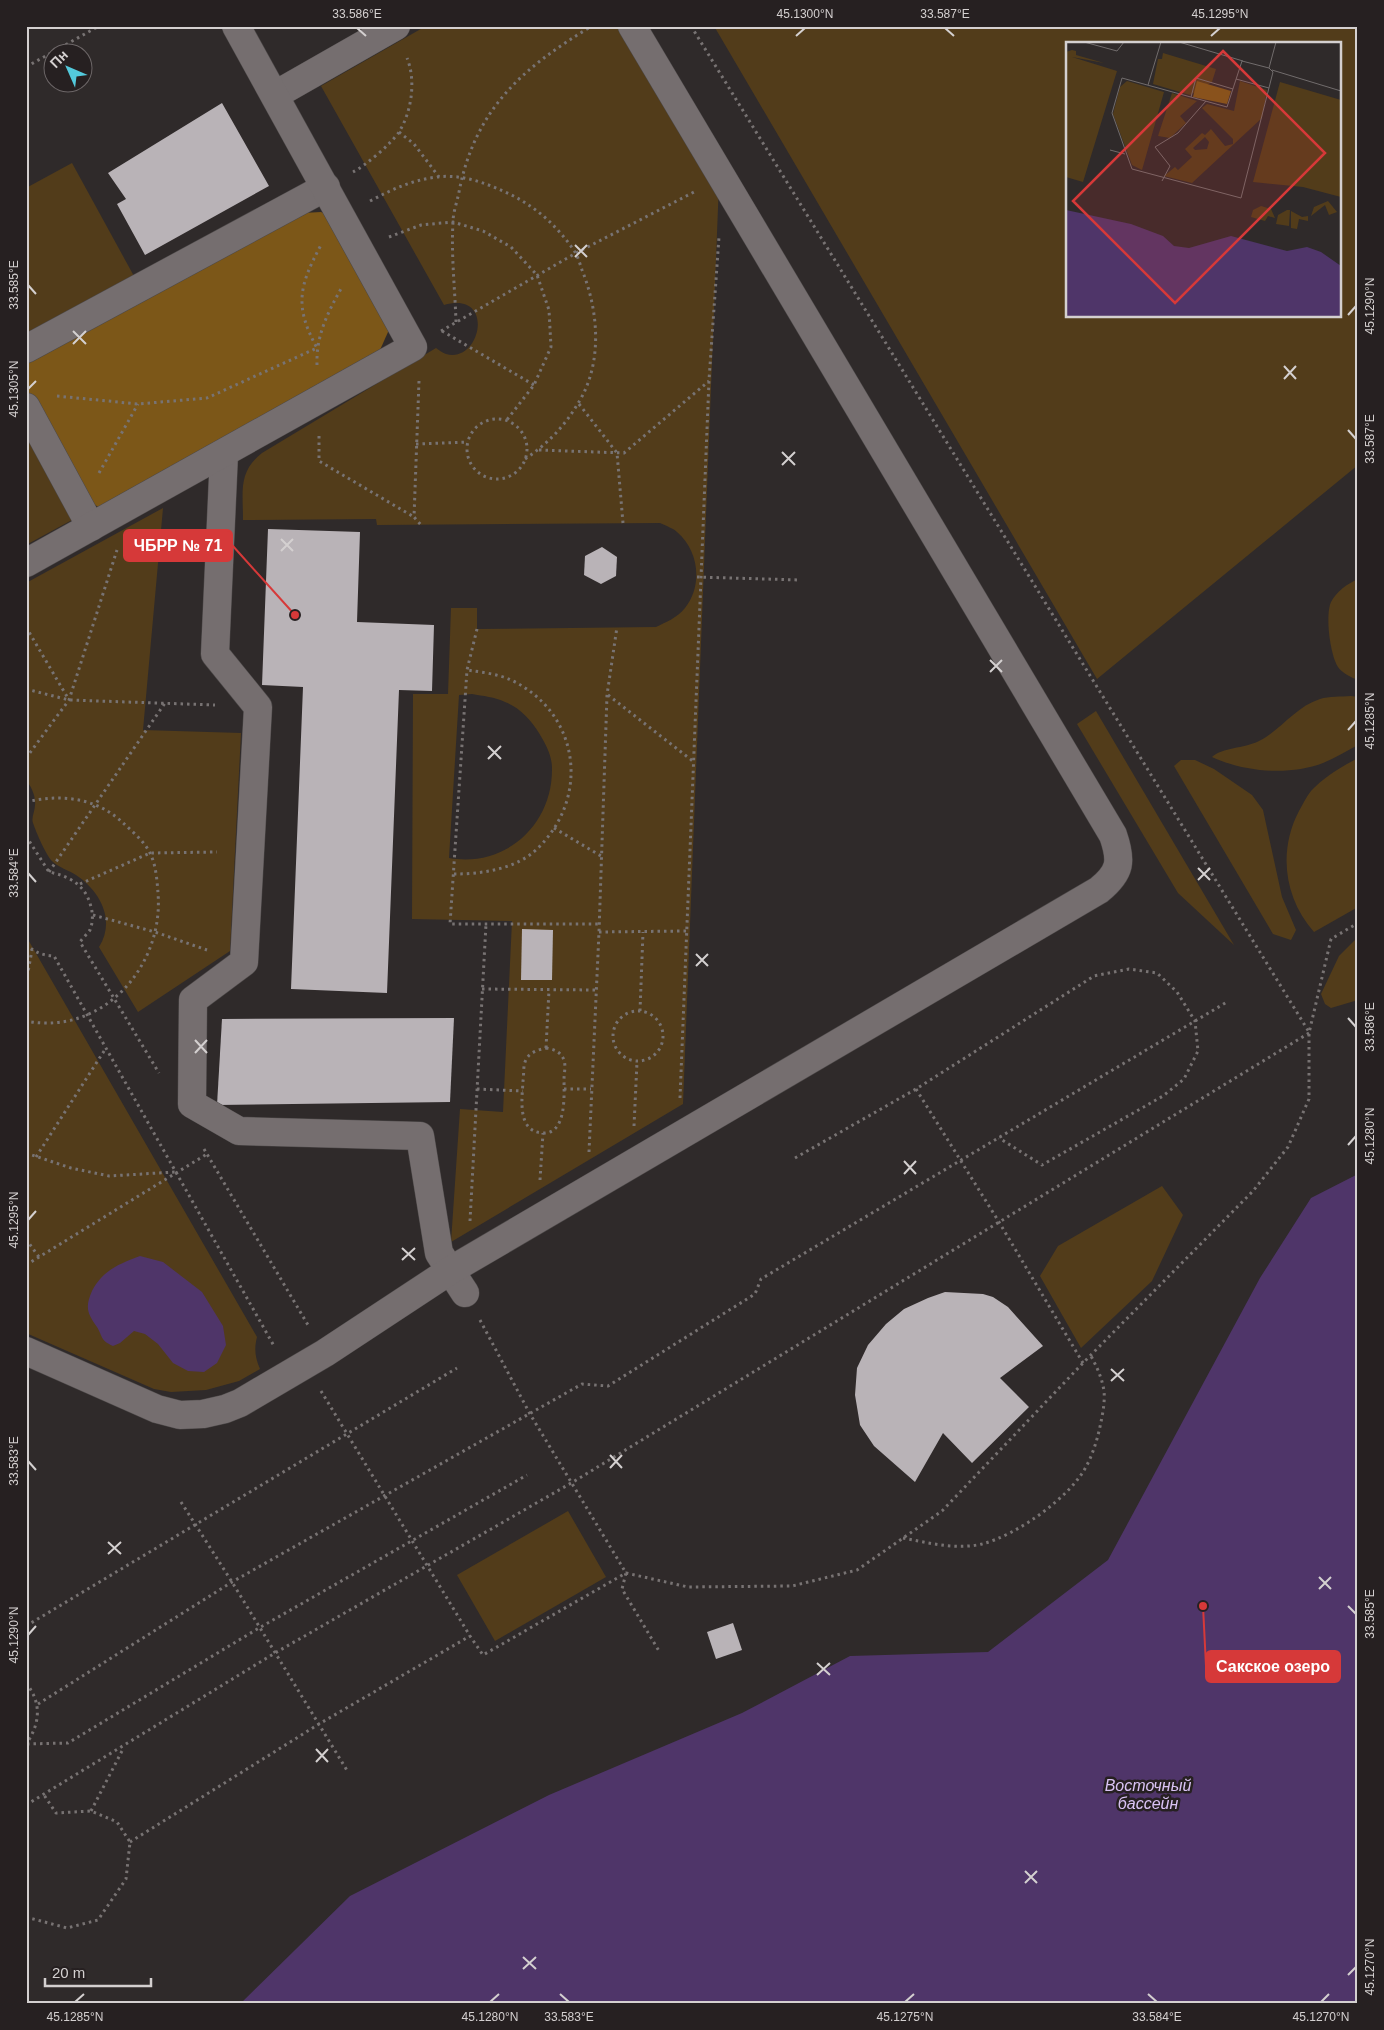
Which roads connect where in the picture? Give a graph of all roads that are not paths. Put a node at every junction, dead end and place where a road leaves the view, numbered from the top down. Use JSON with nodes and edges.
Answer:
{"nodes":[{"id":1,"x":236,"y":26,"type":"edge"},
{"id":2,"x":632,"y":26,"type":"edge"},
{"id":3,"x":394,"y":28,"type":"edge"},
{"id":4,"x":275,"y":95,"type":"junction"},
{"id":5,"x":326,"y":187,"type":"junction"},
{"id":6,"x":26,"y":349,"type":"edge"},
{"id":7,"x":26,"y":407,"type":"edge"},
{"id":8,"x":224,"y":454,"type":"junction"},
{"id":9,"x":85,"y":517,"type":"junction"},
{"id":10,"x":26,"y":563,"type":"edge"},
{"id":11,"x":451,"y":1270,"type":"junction"},
{"id":12,"x":465,"y":1293,"type":"road end"},
{"id":13,"x":29,"y":1356,"type":"edge"}],
"edges":[{"from":1,"to":4,"type":"lane"},
{"from":2,"to":11,"type":"lane"},
{"from":3,"to":4,"type":"lane"},
{"from":4,"to":5,"type":"lane"},
{"from":5,"to":6,"type":"lane"},
{"from":5,"to":8,"type":"lane"},
{"from":7,"to":9,"type":"lane"},
{"from":8,"to":9,"type":"lane"},
{"from":8,"to":11,"type":"lane"},
{"from":9,"to":10,"type":"lane"},
{"from":11,"to":12,"type":"lane"},
{"from":11,"to":13,"type":"lane"}]}
